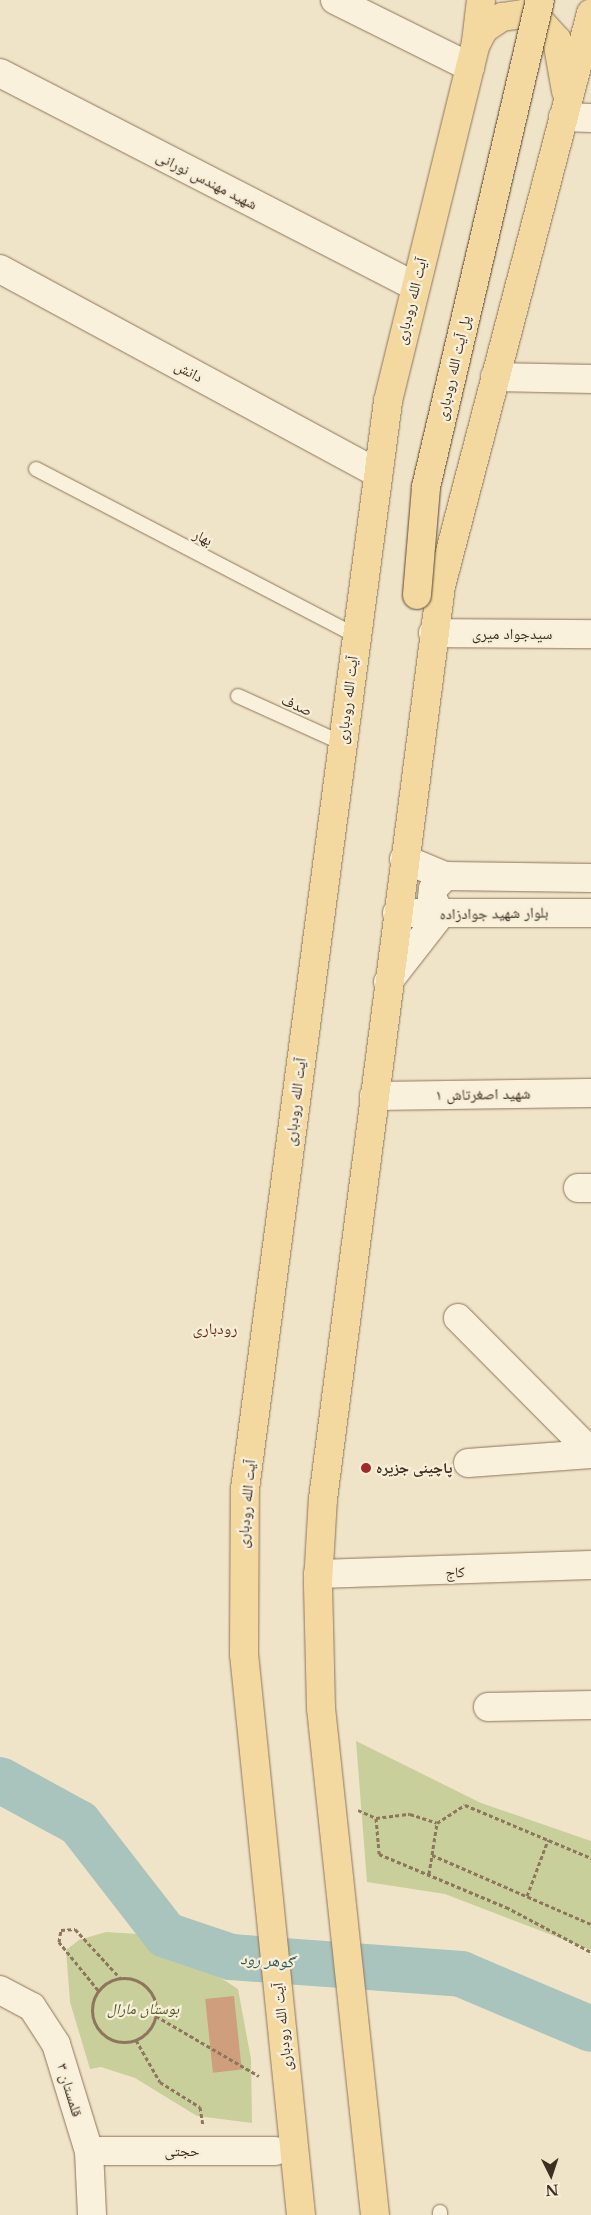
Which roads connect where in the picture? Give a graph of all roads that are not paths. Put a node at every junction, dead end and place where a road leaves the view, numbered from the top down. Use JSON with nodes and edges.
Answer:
{"nodes":[{"id":1,"x":335,"y":0,"type":"edge"},
{"id":2,"x":482,"y":0,"type":"edge"},
{"id":3,"x":540,"y":0,"type":"edge"},
{"id":4,"x":591,"y":13,"type":"edge"},
{"id":5,"x":472,"y":58,"type":"junction"},
{"id":6,"x":0,"y":74,"type":"edge"},
{"id":7,"x":565,"y":110,"type":"junction"},
{"id":8,"x":591,"y":118,"type":"edge"},
{"id":9,"x":0,"y":268,"type":"edge"},
{"id":10,"x":414,"y":286,"type":"junction"},
{"id":11,"x":495,"y":377,"type":"junction"},
{"id":12,"x":591,"y":379,"type":"edge"},
{"id":13,"x":36,"y":469,"type":"dead end"},
{"id":14,"x":378,"y":473,"type":"junction"},
{"id":15,"x":433,"y":633,"type":"junction"},
{"id":16,"x":591,"y":634,"type":"edge"},
{"id":17,"x":355,"y":635,"type":"junction"},
{"id":18,"x":238,"y":696,"type":"dead end"},
{"id":19,"x":419,"y":742,"type":"junction"},
{"id":20,"x":342,"y":743,"type":"junction"},
{"id":21,"x":404,"y":860,"type":"junction"},
{"id":22,"x":445,"y":876,"type":"junction"},
{"id":23,"x":591,"y":878,"type":"edge"},
{"id":24,"x":591,"y":913,"type":"edge"},
{"id":25,"x":397,"y":914,"type":"junction"},
{"id":26,"x":441,"y":914,"type":"junction"},
{"id":27,"x":388,"y":982,"type":"junction"},
{"id":28,"x":591,"y":1093,"type":"edge"},
{"id":29,"x":374,"y":1096,"type":"junction"},
{"id":30,"x":458,"y":1318,"type":"dead end"},
{"id":31,"x":591,"y":1453,"type":"edge"},
{"id":32,"x":468,"y":1463,"type":"dead end"},
{"id":33,"x":591,"y":1565,"type":"edge"},
{"id":34,"x":318,"y":1574,"type":"junction"},
{"id":35,"x":591,"y":1705,"type":"edge"},
{"id":36,"x":488,"y":1707,"type":"dead end"},
{"id":37,"x":0,"y":1990,"type":"edge"},
{"id":38,"x":275,"y":2150,"type":"dead end"},
{"id":39,"x":89,"y":2151,"type":"junction"},
{"id":40,"x":92,"y":2215,"type":"edge"},
{"id":41,"x":301,"y":2215,"type":"edge"},
{"id":42,"x":375,"y":2215,"type":"edge"}],
"edges":[{"from":1,"to":5,"type":"street"},
{"from":2,"to":5,"type":"main road","name":"آیت الله رودباری"},
{"from":3,"to":19,"type":"main road","name":"پل آیت الله رودباری","bridge":true},
{"from":4,"to":7,"type":"main road"},
{"from":5,"to":7,"type":"main road"},
{"from":5,"to":10,"type":"main road","name":"آیت الله رودباری"},
{"from":6,"to":10,"type":"street","name":"شهید مهندس نورانی"},
{"from":7,"to":8,"type":"street"},
{"from":7,"to":11,"type":"main road"},
{"from":9,"to":14,"type":"street","name":"دانش"},
{"from":10,"to":14,"type":"main road","name":"آیت الله رودباری"},
{"from":11,"to":12,"type":"street"},
{"from":11,"to":15,"type":"main road"},
{"from":13,"to":17,"type":"lane","name":"بهار"},
{"from":14,"to":17,"type":"main road","name":"آیت الله رودباری"},
{"from":15,"to":16,"type":"street","name":"سیدجواد میری"},
{"from":15,"to":19,"type":"main road"},
{"from":17,"to":20,"type":"main road","name":"آیت الله رودباری"},
{"from":18,"to":20,"type":"lane","name":"صدف"},
{"from":19,"to":21,"type":"main road"},
{"from":20,"to":41,"type":"main road","name":"آیت الله رودباری"},
{"from":21,"to":22,"type":"street"},
{"from":21,"to":25,"type":"main road"},
{"from":22,"to":23,"type":"street"},
{"from":22,"to":26,"type":"street"},
{"from":24,"to":26,"type":"street","name":"بلوار شهید جوادزاده"},
{"from":25,"to":26,"type":"street","name":"بلوار شهید جوادزاده"},
{"from":25,"to":27,"type":"main road"},
{"from":26,"to":27,"type":"street"},
{"from":27,"to":29,"type":"main road"},
{"from":28,"to":29,"type":"street","name":"شهید اصغرتاش ۱"},
{"from":29,"to":34,"type":"main road"},
{"from":30,"to":31,"type":"street"},
{"from":31,"to":32,"type":"street"},
{"from":33,"to":34,"type":"street","name":"کاج"},
{"from":34,"to":42,"type":"main road"},
{"from":35,"to":36,"type":"street"},
{"from":37,"to":39,"type":"street","name":"قلمستان ۳"},
{"from":38,"to":39,"type":"street","name":"حجتی"},
{"from":39,"to":40,"type":"street","name":"قلمستان ۳"}]}
